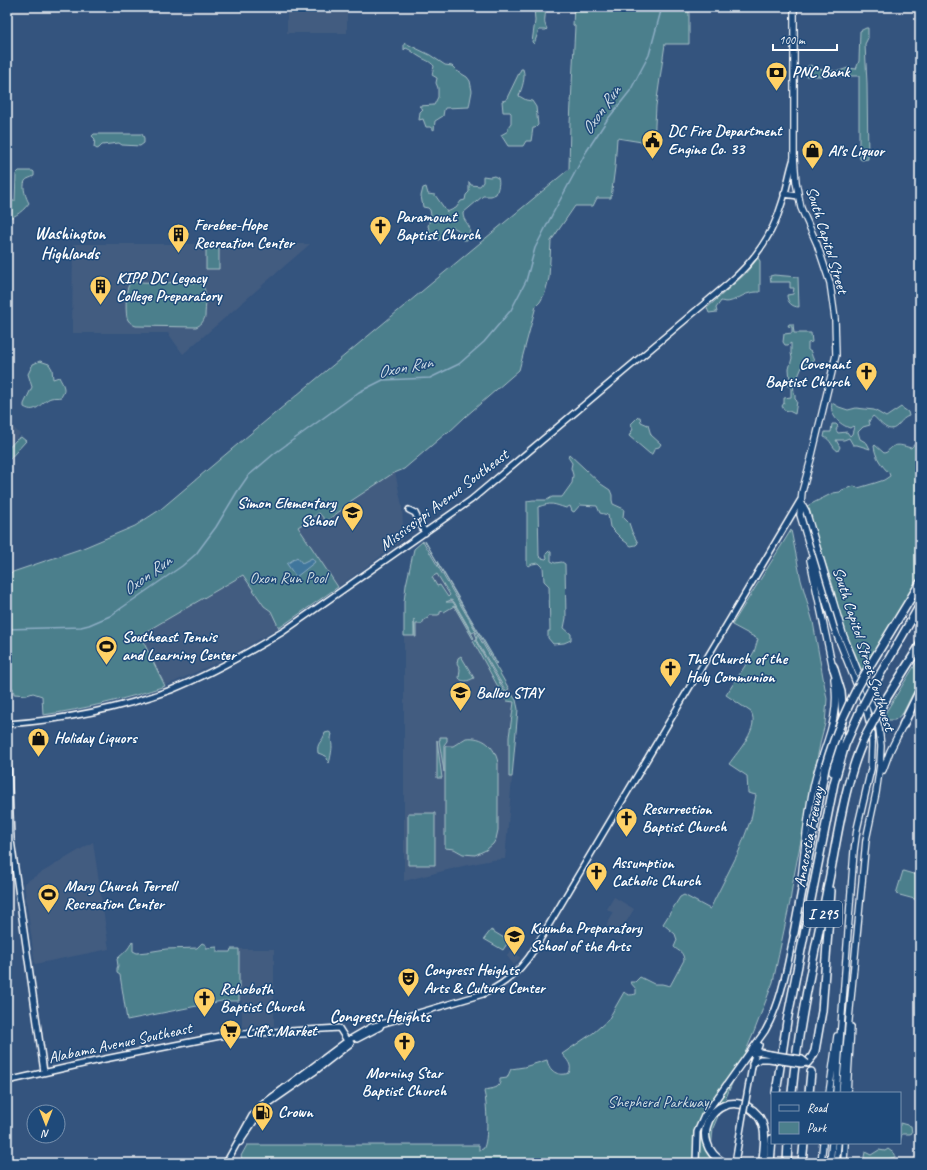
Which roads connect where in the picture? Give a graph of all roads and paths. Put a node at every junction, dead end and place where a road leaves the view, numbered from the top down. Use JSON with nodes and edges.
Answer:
{"nodes":[{"id":1,"x":794,"y":7,"type":"edge"},
{"id":2,"x":794,"y":157,"type":"junction"},
{"id":3,"x":784,"y":194,"type":"junction"},
{"id":4,"x":798,"y":196,"type":"junction"},
{"id":5,"x":800,"y":501,"type":"junction"},
{"id":6,"x":408,"y":510,"type":"dead end"},
{"id":7,"x":425,"y":533,"type":"junction"},
{"id":8,"x":808,"y":544,"type":"junction"},
{"id":9,"x":920,"y":584,"type":"edge"},
{"id":10,"x":920,"y":604,"type":"edge"},
{"id":11,"x":920,"y":645,"type":"edge"},
{"id":12,"x":833,"y":666,"type":"junction"},
{"id":13,"x":920,"y":690,"type":"edge"},
{"id":14,"x":7,"y":724,"type":"edge"},
{"id":15,"x":903,"y":725,"type":"joint"},
{"id":16,"x":7,"y":736,"type":"edge"},
{"id":17,"x":876,"y":793,"type":"junction"},
{"id":18,"x":823,"y":834,"type":"junction"},
{"id":19,"x":836,"y":848,"type":"junction"},
{"id":20,"x":794,"y":933,"type":"junction"},
{"id":21,"x":852,"y":993,"type":"junction"},
{"id":22,"x":841,"y":1018,"type":"junction"},
{"id":23,"x":765,"y":1031,"type":"junction"},
{"id":24,"x":348,"y":1042,"type":"junction"},
{"id":25,"x":754,"y":1054,"type":"junction"},
{"id":26,"x":770,"y":1057,"type":"junction"},
{"id":27,"x":807,"y":1063,"type":"junction"},
{"id":28,"x":752,"y":1065,"type":"junction"},
{"id":29,"x":740,"y":1067,"type":"junction"},
{"id":30,"x":44,"y":1072,"type":"junction"},
{"id":31,"x":811,"y":1072,"type":"joint"},
{"id":32,"x":7,"y":1081,"type":"edge"},
{"id":33,"x":776,"y":1092,"type":"edge"},
{"id":34,"x":792,"y":1092,"type":"edge"},
{"id":35,"x":809,"y":1092,"type":"edge"},
{"id":36,"x":829,"y":1092,"type":"edge"},
{"id":37,"x":836,"y":1092,"type":"edge"},
{"id":38,"x":842,"y":1092,"type":"edge"},
{"id":39,"x":847,"y":1092,"type":"edge"},
{"id":40,"x":771,"y":1144,"type":"edge"},
{"id":41,"x":788,"y":1144,"type":"edge"},
{"id":42,"x":804,"y":1144,"type":"edge"},
{"id":43,"x":823,"y":1144,"type":"edge"},
{"id":44,"x":832,"y":1144,"type":"edge"},
{"id":45,"x":838,"y":1144,"type":"edge"},
{"id":46,"x":845,"y":1144,"type":"edge"},
{"id":47,"x":735,"y":1160,"type":"edge"},
{"id":48,"x":767,"y":1162,"type":"edge"},
{"id":49,"x":787,"y":1162,"type":"edge"},
{"id":50,"x":803,"y":1162,"type":"edge"},
{"id":51,"x":226,"y":1163,"type":"edge"},
{"id":52,"x":696,"y":1163,"type":"edge"},
{"id":53,"x":724,"y":1163,"type":"edge"},
{"id":54,"x":821,"y":1163,"type":"edge"},
{"id":55,"x":830,"y":1163,"type":"edge"},
{"id":56,"x":836,"y":1163,"type":"edge"},
{"id":57,"x":844,"y":1163,"type":"edge"}],
"edges":[{"from":1,"to":2,"type":"main road","name":"South Capitol Street"},
{"from":2,"to":3,"type":"main road","name":"Mississippi Avenue Southeast"},
{"from":2,"to":4,"type":"main road","name":"South Capitol Street"},
{"from":3,"to":4,"type":"main road"},
{"from":3,"to":7,"type":"main road","name":"Mississippi Avenue Southeast"},
{"from":4,"to":5,"type":"main road","name":"South Capitol Street"},
{"from":5,"to":8,"type":"main road","name":"South Capitol Street"},
{"from":5,"to":17,"type":"main road","name":"South Capitol Street Southwest"},
{"from":5,"to":24,"type":"main road"},
{"from":6,"to":7,"type":"main road"},
{"from":7,"to":14,"type":"main road","name":"Mississippi Avenue Southeast"},
{"from":8,"to":12,"type":"main road"},
{"from":8,"to":22,"type":"main road"},
{"from":9,"to":20,"type":"highway","bridge":true},
{"from":10,"to":18,"type":"highway","name":"Anacostia Freeway","number":"I 295","bridge":true},
{"from":11,"to":19,"type":"highway","name":"Anacostia Freeway","number":"I 295","bridge":true},
{"from":12,"to":18,"type":"highway"},
{"from":12,"to":20,"type":"main road"},
{"from":13,"to":15,"type":"highway"},
{"from":15,"to":17,"type":"main road"},
{"from":16,"to":30,"type":"main road"},
{"from":17,"to":21,"type":"main road","name":"South Capitol Street Southwest"},
{"from":18,"to":33,"type":"highway","name":"Anacostia Freeway","number":"I 295"},
{"from":19,"to":27,"type":"highway"},
{"from":19,"to":34,"type":"highway","name":"Anacostia Freeway","number":"I 295"},
{"from":20,"to":23,"type":"main road"},
{"from":21,"to":38,"type":"main road","name":"South Capitol Street Southwest"},
{"from":21,"to":39,"type":"main road"},
{"from":22,"to":36,"type":"main road"},
{"from":22,"to":37,"type":"main road"},
{"from":23,"to":25,"type":"main road"},
{"from":23,"to":29,"type":"main road"},
{"from":24,"to":30,"type":"main road","name":"Alabama Avenue Southeast"},
{"from":24,"to":51,"type":"main road"},
{"from":25,"to":26,"type":"main road"},
{"from":25,"to":28,"type":"main road"},
{"from":25,"to":29,"type":"main road"},
{"from":26,"to":27,"type":"main road","bridge":true},
{"from":26,"to":28,"type":"main road"},
{"from":27,"to":31,"type":"main road"},
{"from":28,"to":47,"type":"main road","bridge":true},
{"from":29,"to":52,"type":"main road"},
{"from":30,"to":32,"type":"main road","name":"Alabama Avenue Southeast"},
{"from":31,"to":35,"type":"highway"},
{"from":40,"to":48,"type":"highway"},
{"from":41,"to":49,"type":"highway"},
{"from":42,"to":50,"type":"highway"},
{"from":43,"to":54,"type":"main road"},
{"from":44,"to":55,"type":"main road"},
{"from":45,"to":56,"type":"main road"},
{"from":46,"to":57,"type":"main road"},
{"from":48,"to":53,"type":"highway"}]}
